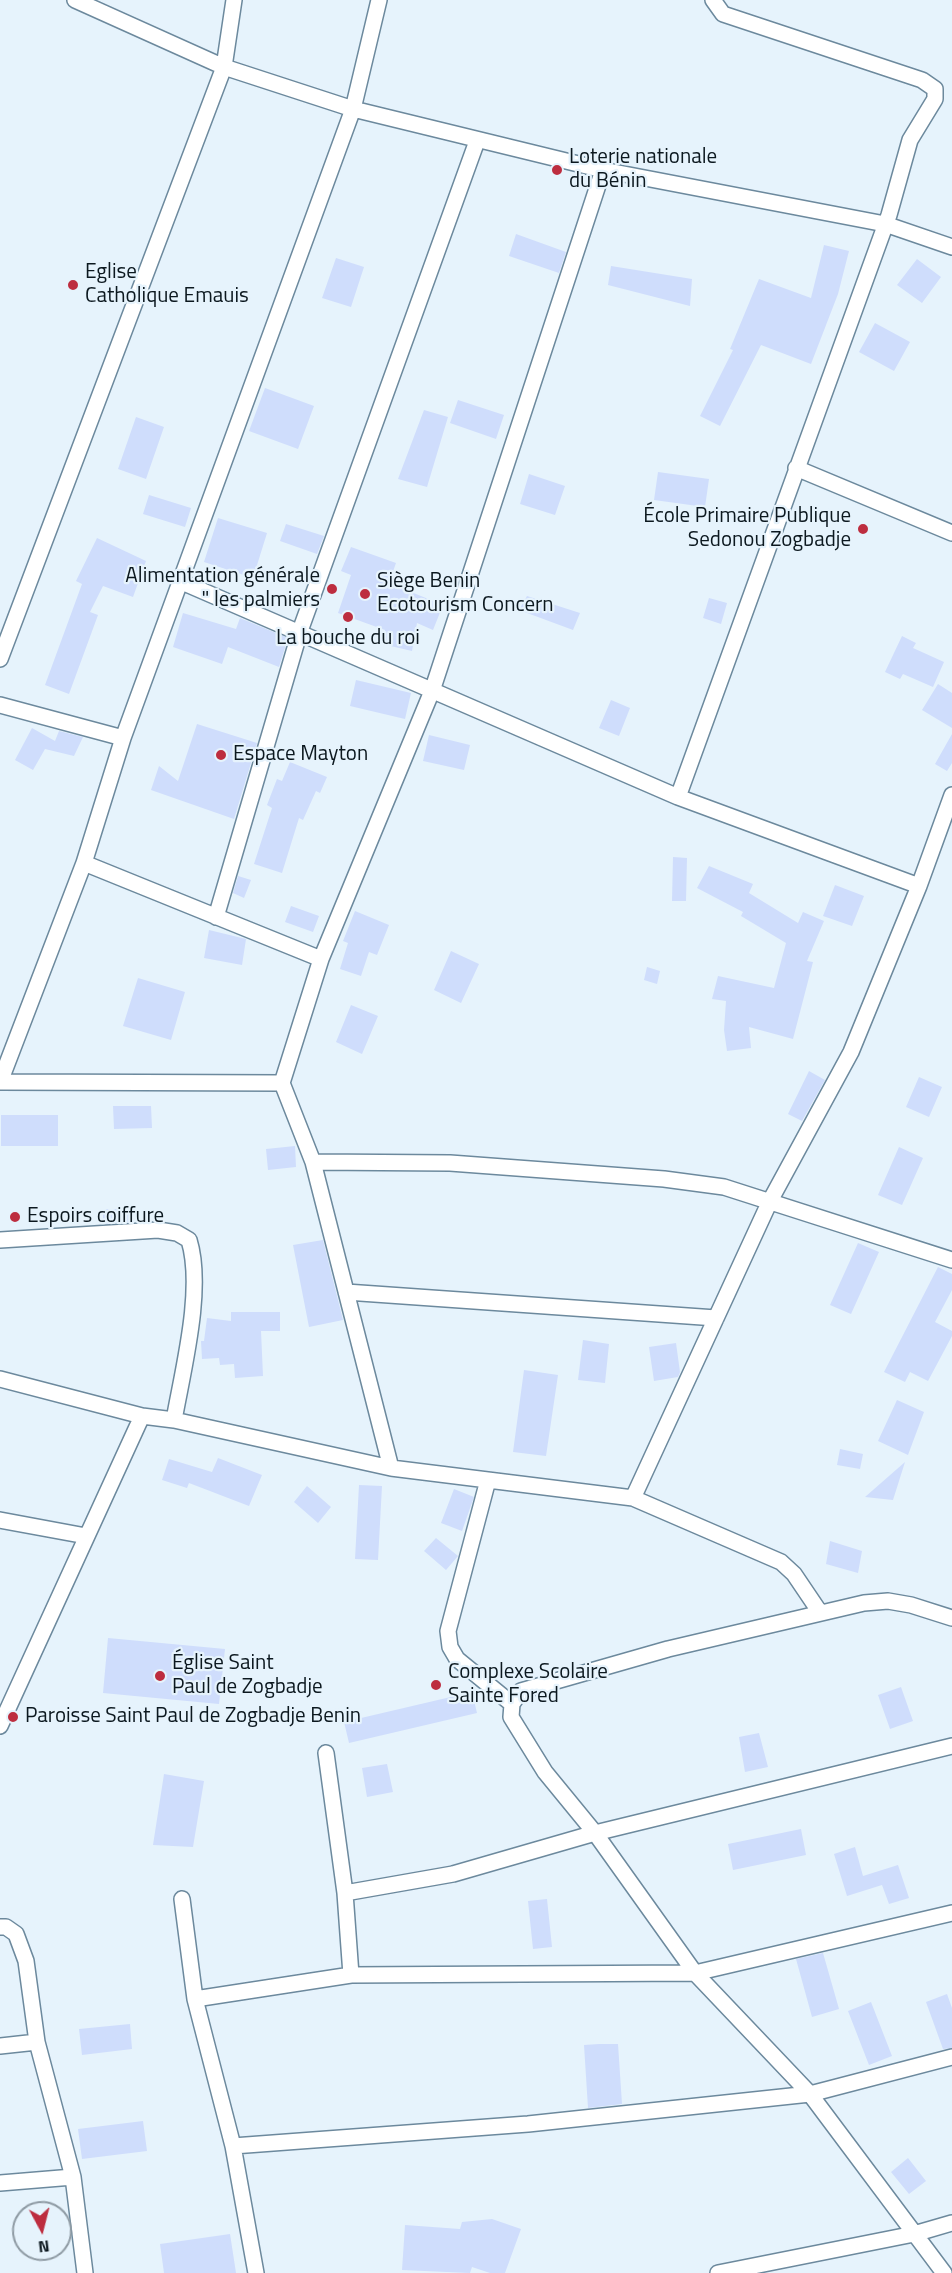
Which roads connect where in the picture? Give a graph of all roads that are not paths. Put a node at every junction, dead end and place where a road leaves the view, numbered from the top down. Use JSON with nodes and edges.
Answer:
{"nodes":[{"id":1,"x":75,"y":0,"type":"edge"},
{"id":2,"x":234,"y":0,"type":"edge"},
{"id":3,"x":379,"y":0,"type":"edge"},
{"id":4,"x":713,"y":0,"type":"edge"},
{"id":5,"x":224,"y":67,"type":"junction"},
{"id":6,"x":352,"y":109,"type":"junction"},
{"id":7,"x":477,"y":141,"type":"junction"},
{"id":8,"x":603,"y":170,"type":"junction"},
{"id":9,"x":885,"y":224,"type":"junction"},
{"id":10,"x":952,"y":247,"type":"edge"},
{"id":11,"x":796,"y":468,"type":"junction"},
{"id":12,"x":952,"y":533,"type":"edge"},
{"id":13,"x":182,"y":582,"type":"junction"},
{"id":14,"x":300,"y":631,"type":"junction"},
{"id":15,"x":0,"y":659,"type":"edge"},
{"id":16,"x":432,"y":691,"type":"junction"},
{"id":17,"x":0,"y":705,"type":"edge"},
{"id":18,"x":123,"y":738,"type":"junction"},
{"id":19,"x":952,"y":795,"type":"edge"},
{"id":20,"x":678,"y":797,"type":"junction"},
{"id":21,"x":84,"y":863,"type":"junction"},
{"id":22,"x":919,"y":886,"type":"junction"},
{"id":23,"x":216,"y":917,"type":"junction"},
{"id":24,"x":321,"y":959,"type":"junction"},
{"id":25,"x":0,"y":1082,"type":"edge"},
{"id":26,"x":282,"y":1083,"type":"junction"},
{"id":27,"x":312,"y":1162,"type":"junction"},
{"id":28,"x":771,"y":1201,"type":"junction"},
{"id":29,"x":0,"y":1240,"type":"edge"},
{"id":30,"x":952,"y":1260,"type":"edge"},
{"id":31,"x":346,"y":1292,"type":"junction"},
{"id":32,"x":716,"y":1317,"type":"junction"},
{"id":33,"x":0,"y":1379,"type":"edge"},
{"id":34,"x":142,"y":1416,"type":"junction"},
{"id":35,"x":174,"y":1420,"type":"junction"},
{"id":36,"x":391,"y":1468,"type":"junction"},
{"id":37,"x":488,"y":1480,"type":"junction"},
{"id":38,"x":633,"y":1498,"type":"junction"},
{"id":39,"x":0,"y":1520,"type":"edge"},
{"id":40,"x":86,"y":1536,"type":"junction"},
{"id":41,"x":819,"y":1611,"type":"junction"},
{"id":42,"x":952,"y":1618,"type":"edge"},
{"id":43,"x":512,"y":1704,"type":"junction"},
{"id":44,"x":0,"y":1726,"type":"edge"},
{"id":45,"x":952,"y":1746,"type":"edge"},
{"id":46,"x":326,"y":1753,"type":"dead end"},
{"id":47,"x":595,"y":1833,"type":"junction"},
{"id":48,"x":345,"y":1893,"type":"junction"},
{"id":49,"x":182,"y":1899,"type":"dead end"},
{"id":50,"x":952,"y":1913,"type":"edge"},
{"id":51,"x":0,"y":1927,"type":"edge"},
{"id":52,"x":695,"y":1973,"type":"junction"},
{"id":53,"x":351,"y":1975,"type":"junction"},
{"id":54,"x":195,"y":1999,"type":"junction"},
{"id":55,"x":37,"y":2042,"type":"junction"},
{"id":56,"x":0,"y":2046,"type":"edge"},
{"id":57,"x":952,"y":2057,"type":"edge"},
{"id":58,"x":810,"y":2094,"type":"junction"},
{"id":59,"x":233,"y":2146,"type":"junction"},
{"id":60,"x":73,"y":2177,"type":"junction"},
{"id":61,"x":0,"y":2183,"type":"edge"},
{"id":62,"x":952,"y":2223,"type":"edge"},
{"id":63,"x":914,"y":2234,"type":"junction"},
{"id":64,"x":85,"y":2273,"type":"edge"},
{"id":65,"x":256,"y":2273,"type":"edge"},
{"id":66,"x":718,"y":2273,"type":"edge"},
{"id":67,"x":944,"y":2273,"type":"edge"}],
"edges":[{"from":1,"to":5,"type":"street"},
{"from":2,"to":5,"type":"street"},
{"from":3,"to":6,"type":"street"},
{"from":4,"to":9,"type":"street"},
{"from":5,"to":6,"type":"street"},
{"from":5,"to":15,"type":"street"},
{"from":6,"to":7,"type":"street"},
{"from":6,"to":13,"type":"street"},
{"from":7,"to":8,"type":"street"},
{"from":7,"to":14,"type":"street"},
{"from":8,"to":9,"type":"street"},
{"from":8,"to":16,"type":"street"},
{"from":9,"to":10,"type":"street"},
{"from":9,"to":11,"type":"street"},
{"from":11,"to":12,"type":"street"},
{"from":11,"to":20,"type":"street"},
{"from":13,"to":14,"type":"street"},
{"from":13,"to":18,"type":"street"},
{"from":14,"to":16,"type":"street"},
{"from":14,"to":23,"type":"street"},
{"from":16,"to":20,"type":"street"},
{"from":16,"to":24,"type":"street"},
{"from":17,"to":18,"type":"street"},
{"from":18,"to":21,"type":"street"},
{"from":19,"to":22,"type":"street"},
{"from":20,"to":22,"type":"street"},
{"from":21,"to":23,"type":"street"},
{"from":21,"to":25,"type":"street"},
{"from":22,"to":28,"type":"street"},
{"from":23,"to":24,"type":"street"},
{"from":24,"to":26,"type":"street"},
{"from":25,"to":26,"type":"street"},
{"from":26,"to":27,"type":"street"},
{"from":27,"to":28,"type":"street"},
{"from":27,"to":31,"type":"street"},
{"from":28,"to":30,"type":"street"},
{"from":28,"to":32,"type":"street"},
{"from":29,"to":35,"type":"street"},
{"from":31,"to":32,"type":"street"},
{"from":31,"to":36,"type":"street"},
{"from":32,"to":38,"type":"street"},
{"from":33,"to":34,"type":"street"},
{"from":34,"to":35,"type":"street"},
{"from":34,"to":40,"type":"street"},
{"from":35,"to":36,"type":"street"},
{"from":36,"to":37,"type":"street"},
{"from":37,"to":38,"type":"street"},
{"from":37,"to":43,"type":"street"},
{"from":38,"to":41,"type":"street"},
{"from":39,"to":40,"type":"street"},
{"from":40,"to":44,"type":"street"},
{"from":41,"to":42,"type":"street"},
{"from":41,"to":43,"type":"street"},
{"from":43,"to":47,"type":"street"},
{"from":45,"to":47,"type":"street"},
{"from":46,"to":48,"type":"street"},
{"from":47,"to":48,"type":"street"},
{"from":47,"to":52,"type":"street"},
{"from":48,"to":53,"type":"street"},
{"from":49,"to":54,"type":"street"},
{"from":50,"to":52,"type":"street"},
{"from":51,"to":55,"type":"street"},
{"from":52,"to":53,"type":"street"},
{"from":52,"to":58,"type":"street"},
{"from":53,"to":54,"type":"street"},
{"from":54,"to":59,"type":"street"},
{"from":55,"to":56,"type":"street"},
{"from":55,"to":60,"type":"street"},
{"from":57,"to":58,"type":"street"},
{"from":58,"to":59,"type":"street"},
{"from":58,"to":63,"type":"street"},
{"from":59,"to":65,"type":"street"},
{"from":60,"to":61,"type":"street"},
{"from":60,"to":64,"type":"street"},
{"from":62,"to":63,"type":"street"},
{"from":63,"to":66,"type":"street"},
{"from":63,"to":67,"type":"street"}]}
